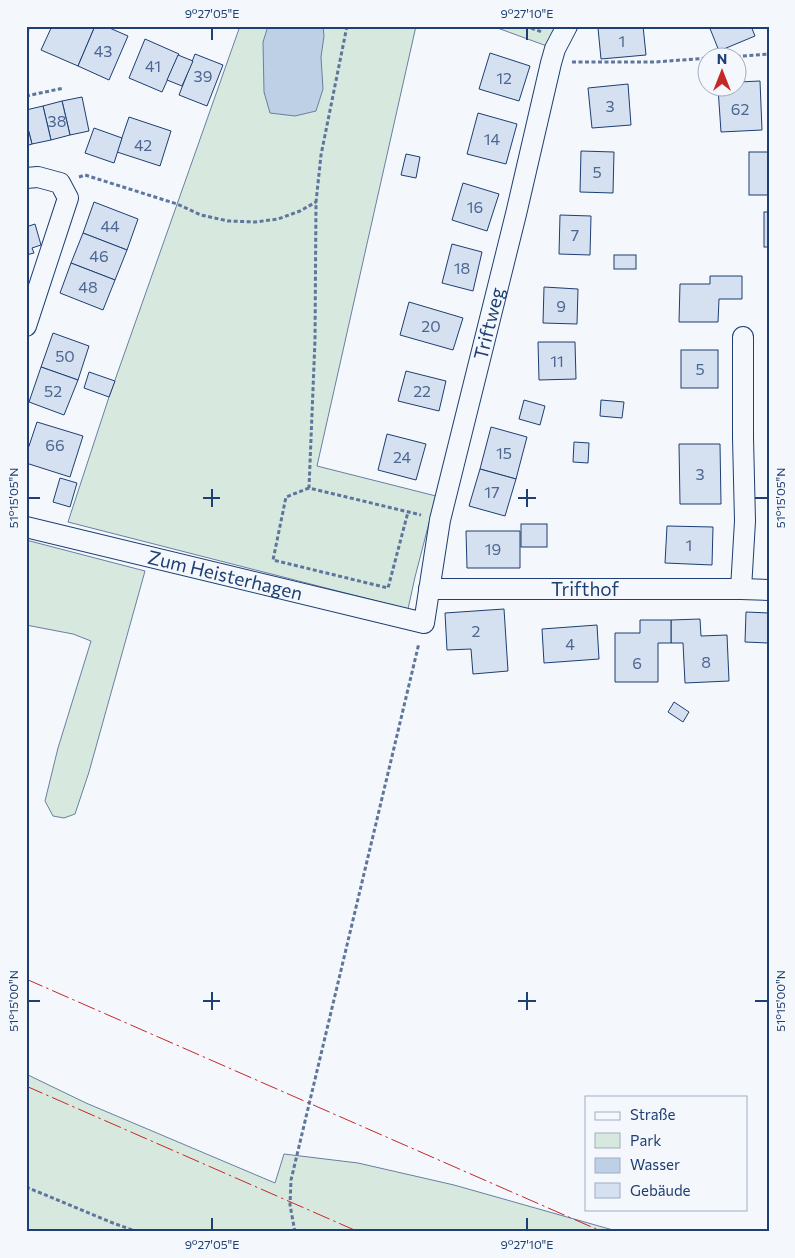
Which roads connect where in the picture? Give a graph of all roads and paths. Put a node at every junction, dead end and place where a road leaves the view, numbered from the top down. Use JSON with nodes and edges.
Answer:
{"nodes":[{"id":1,"x":347,"y":26,"type":"edge"},
{"id":2,"x":567,"y":26,"type":"edge"},
{"id":3,"x":769,"y":54,"type":"edge"},
{"id":4,"x":748,"y":56,"type":"edge"},
{"id":5,"x":698,"y":59,"type":"edge"},
{"id":6,"x":551,"y":63,"type":"junction"},
{"id":7,"x":64,"y":88,"type":"dead end"},
{"id":8,"x":26,"y":96,"type":"edge"},
{"id":9,"x":26,"y":178,"type":"edge"},
{"id":10,"x":60,"y":183,"type":"junction"},
{"id":11,"x":316,"y":202,"type":"junction"},
{"id":12,"x":26,"y":326,"type":"edge"},
{"id":13,"x":743,"y":337,"type":"dead end"},
{"id":14,"x":310,"y":488,"type":"junction"},
{"id":15,"x":408,"y":512,"type":"junction"},
{"id":16,"x":440,"y":520,"type":"junction"},
{"id":17,"x":26,"y":527,"type":"edge"},
{"id":18,"x":429,"y":589,"type":"junction"},
{"id":19,"x":741,"y":589,"type":"junction"},
{"id":20,"x":769,"y":590,"type":"edge"},
{"id":21,"x":424,"y":623,"type":"junction"},
{"id":22,"x":26,"y":1187,"type":"edge"},
{"id":23,"x":138,"y":1232,"type":"edge"},
{"id":24,"x":295,"y":1232,"type":"edge"}],
"edges":[{"from":1,"to":11,"type":"path"},
{"from":2,"to":6,"type":"street","name":"Triftweg"},
{"from":3,"to":4,"type":"path"},
{"from":5,"to":6,"type":"path"},
{"from":6,"to":16,"type":"street","name":"Triftweg"},
{"from":7,"to":8,"type":"path"},
{"from":9,"to":10,"type":"street"},
{"from":10,"to":11,"type":"path"},
{"from":10,"to":12,"type":"street"},
{"from":11,"to":14,"type":"path"},
{"from":13,"to":19,"type":"street"},
{"from":14,"to":15,"type":"path"},
{"from":14,"to":15,"type":"path"},
{"from":15,"to":16,"type":"path"},
{"from":16,"to":18,"type":"street","name":"Triftweg"},
{"from":17,"to":21,"type":"street","name":"Zum Heisterhagen"},
{"from":18,"to":19,"type":"street","name":"Trifthof"},
{"from":18,"to":21,"type":"street","name":"Triftweg"},
{"from":19,"to":20,"type":"street","name":"Trifthof"},
{"from":21,"to":24,"type":"path"},
{"from":22,"to":23,"type":"path"}]}
